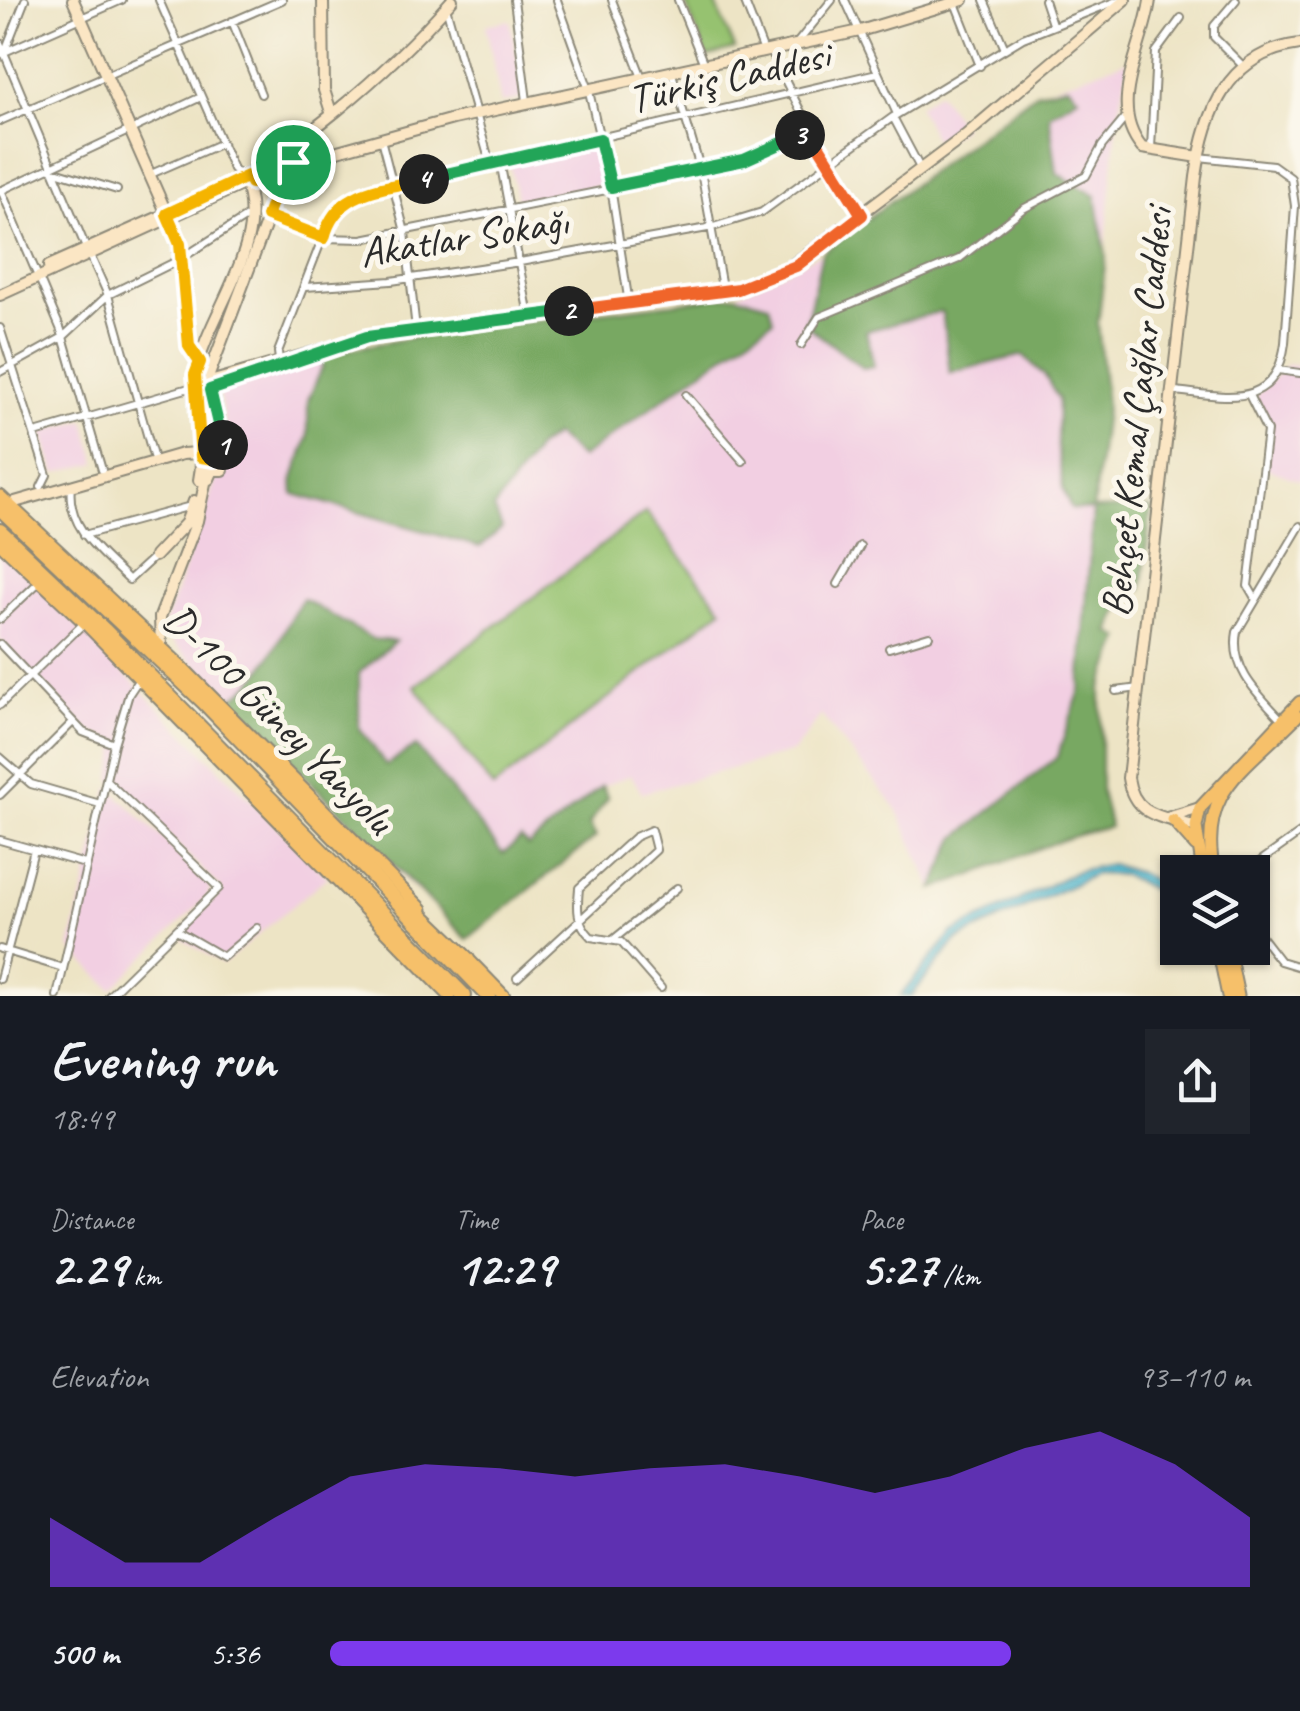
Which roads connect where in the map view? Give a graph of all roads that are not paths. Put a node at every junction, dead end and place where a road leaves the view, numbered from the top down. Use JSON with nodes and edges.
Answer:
{"nodes":[{"id":1,"x":25,"y":0,"type":"edge"},
{"id":2,"x":73,"y":0,"type":"edge"},
{"id":3,"x":122,"y":0,"type":"edge"},
{"id":4,"x":159,"y":0,"type":"edge"},
{"id":5,"x":282,"y":0,"type":"edge"},
{"id":6,"x":323,"y":0,"type":"edge"},
{"id":7,"x":514,"y":0,"type":"edge"},
{"id":8,"x":557,"y":0,"type":"edge"},
{"id":9,"x":612,"y":0,"type":"edge"},
{"id":10,"x":678,"y":0,"type":"edge"},
{"id":11,"x":744,"y":0,"type":"edge"},
{"id":12,"x":832,"y":0,"type":"edge"},
{"id":13,"x":845,"y":0,"type":"edge"},
{"id":14,"x":984,"y":0,"type":"edge"},
{"id":15,"x":1044,"y":0,"type":"edge"},
{"id":16,"x":1122,"y":0,"type":"edge"},
{"id":17,"x":1236,"y":0,"type":"edge"},
{"id":18,"x":1147,"y":1,"type":"edge"},
{"id":19,"x":959,"y":2,"type":"edge"},
{"id":20,"x":1105,"y":2,"type":"edge"},
{"id":21,"x":449,"y":4,"type":"edge"},
{"id":22,"x":1181,"y":18,"type":"dead end"},
{"id":23,"x":81,"y":20,"type":"junction"},
{"id":24,"x":232,"y":21,"type":"junction"},
{"id":25,"x":1052,"y":24,"type":"junction"},
{"id":26,"x":860,"y":31,"type":"junction"},
{"id":27,"x":798,"y":42,"type":"junction"},
{"id":28,"x":0,"y":43,"type":"edge"},
{"id":29,"x":178,"y":44,"type":"junction"},
{"id":30,"x":1300,"y":44,"type":"edge"},
{"id":31,"x":766,"y":48,"type":"junction"},
{"id":32,"x":1006,"y":49,"type":"junction"},
{"id":33,"x":2,"y":53,"type":"edge"},
{"id":34,"x":702,"y":62,"type":"junction"},
{"id":35,"x":980,"y":66,"type":"junction"},
{"id":36,"x":1244,"y":66,"type":"junction"},
{"id":37,"x":670,"y":68,"type":"junction"},
{"id":38,"x":877,"y":73,"type":"junction"},
{"id":39,"x":641,"y":75,"type":"junction"},
{"id":40,"x":106,"y":76,"type":"junction"},
{"id":41,"x":588,"y":87,"type":"junction"},
{"id":42,"x":261,"y":94,"type":"dead end"},
{"id":43,"x":788,"y":94,"type":"junction"},
{"id":44,"x":201,"y":97,"type":"junction"},
{"id":45,"x":527,"y":101,"type":"junction"},
{"id":46,"x":28,"y":109,"type":"junction"},
{"id":47,"x":331,"y":112,"type":"junction"},
{"id":48,"x":478,"y":112,"type":"junction"},
{"id":49,"x":895,"y":116,"type":"junction"},
{"id":50,"x":686,"y":117,"type":"junction"},
{"id":51,"x":1126,"y":117,"type":"junction"},
{"id":52,"x":0,"y":121,"type":"edge"},
{"id":53,"x":131,"y":130,"type":"junction"},
{"id":54,"x":809,"y":130,"type":"junction"},
{"id":55,"x":303,"y":134,"type":"junction"},
{"id":56,"x":381,"y":137,"type":"junction"},
{"id":57,"x":600,"y":139,"type":"junction"},
{"id":58,"x":222,"y":143,"type":"junction"},
{"id":59,"x":1151,"y":151,"type":"junction"},
{"id":60,"x":1199,"y":157,"type":"junction"},
{"id":61,"x":500,"y":161,"type":"junction"},
{"id":62,"x":293,"y":162,"type":"junction"},
{"id":63,"x":490,"y":164,"type":"junction"},
{"id":64,"x":828,"y":166,"type":"junction"},
{"id":65,"x":52,"y":170,"type":"junction"},
{"id":66,"x":921,"y":170,"type":"junction"},
{"id":67,"x":700,"y":171,"type":"junction"},
{"id":68,"x":151,"y":174,"type":"junction"},
{"id":69,"x":247,"y":181,"type":"junction"},
{"id":70,"x":396,"y":186,"type":"junction"},
{"id":71,"x":611,"y":187,"type":"junction"},
{"id":72,"x":0,"y":189,"type":"edge"},
{"id":73,"x":118,"y":190,"type":"dead end"},
{"id":74,"x":511,"y":210,"type":"junction"},
{"id":75,"x":252,"y":213,"type":"junction"},
{"id":76,"x":862,"y":215,"type":"junction"},
{"id":77,"x":267,"y":216,"type":"junction"},
{"id":78,"x":168,"y":217,"type":"junction"},
{"id":79,"x":237,"y":226,"type":"junction"},
{"id":80,"x":713,"y":226,"type":"junction"},
{"id":81,"x":405,"y":232,"type":"junction"},
{"id":82,"x":324,"y":238,"type":"junction"},
{"id":83,"x":252,"y":239,"type":"junction"},
{"id":84,"x":618,"y":242,"type":"junction"},
{"id":85,"x":88,"y":252,"type":"junction"},
{"id":86,"x":179,"y":260,"type":"junction"},
{"id":87,"x":520,"y":262,"type":"junction"},
{"id":88,"x":37,"y":274,"type":"junction"},
{"id":89,"x":412,"y":278,"type":"junction"},
{"id":90,"x":305,"y":287,"type":"junction"},
{"id":91,"x":0,"y":291,"type":"edge"},
{"id":92,"x":724,"y":293,"type":"junction"},
{"id":93,"x":108,"y":294,"type":"junction"},
{"id":94,"x":629,"y":304,"type":"junction"},
{"id":95,"x":529,"y":316,"type":"junction"},
{"id":96,"x":0,"y":328,"type":"edge"},
{"id":97,"x":416,"y":328,"type":"junction"},
{"id":98,"x":63,"y":337,"type":"junction"},
{"id":99,"x":801,"y":345,"type":"dead end"},
{"id":100,"x":333,"y":347,"type":"junction"},
{"id":101,"x":279,"y":360,"type":"junction"},
{"id":102,"x":200,"y":362,"type":"junction"},
{"id":103,"x":14,"y":365,"type":"junction"},
{"id":104,"x":1278,"y":370,"type":"junction"},
{"id":105,"x":0,"y":372,"type":"edge"},
{"id":106,"x":1300,"y":373,"type":"edge"},
{"id":107,"x":196,"y":386,"type":"junction"},
{"id":108,"x":209,"y":386,"type":"junction"},
{"id":109,"x":1174,"y":391,"type":"junction"},
{"id":110,"x":686,"y":395,"type":"dead end"},
{"id":111,"x":1249,"y":395,"type":"junction"},
{"id":112,"x":138,"y":402,"type":"junction"},
{"id":113,"x":87,"y":416,"type":"junction"},
{"id":114,"x":222,"y":431,"type":"junction"},
{"id":115,"x":35,"y":432,"type":"junction"},
{"id":116,"x":202,"y":434,"type":"junction"},
{"id":117,"x":153,"y":456,"type":"junction"},
{"id":118,"x":207,"y":459,"type":"junction"},
{"id":119,"x":742,"y":461,"type":"dead end"},
{"id":120,"x":102,"y":470,"type":"junction"},
{"id":121,"x":223,"y":470,"type":"dead end"},
{"id":122,"x":72,"y":486,"type":"junction"},
{"id":123,"x":41,"y":487,"type":"junction"},
{"id":124,"x":9,"y":498,"type":"edge"},
{"id":125,"x":196,"y":502,"type":"junction"},
{"id":126,"x":0,"y":508,"type":"edge"},
{"id":127,"x":1300,"y":526,"type":"edge"},
{"id":128,"x":0,"y":531,"type":"edge"},
{"id":129,"x":84,"y":535,"type":"junction"},
{"id":130,"x":0,"y":543,"type":"edge"},
{"id":131,"x":860,"y":546,"type":"dead end"},
{"id":132,"x":155,"y":556,"type":"junction"},
{"id":133,"x":6,"y":557,"type":"edge"},
{"id":134,"x":40,"y":580,"type":"junction"},
{"id":135,"x":838,"y":584,"type":"dead end"},
{"id":136,"x":168,"y":592,"type":"junction"},
{"id":137,"x":1256,"y":598,"type":"junction"},
{"id":138,"x":0,"y":619,"type":"edge"},
{"id":139,"x":85,"y":622,"type":"junction"},
{"id":140,"x":929,"y":636,"type":"dead end"},
{"id":141,"x":0,"y":644,"type":"edge"},
{"id":142,"x":161,"y":647,"type":"junction"},
{"id":143,"x":890,"y":648,"type":"dead end"},
{"id":144,"x":31,"y":676,"type":"junction"},
{"id":145,"x":140,"y":678,"type":"junction"},
{"id":146,"x":1139,"y":688,"type":"junction"},
{"id":147,"x":1116,"y":691,"type":"dead end"},
{"id":148,"x":1300,"y":702,"type":"edge"},
{"id":149,"x":0,"y":704,"type":"edge"},
{"id":150,"x":1300,"y":712,"type":"edge"},
{"id":151,"x":1282,"y":720,"type":"junction"},
{"id":152,"x":74,"y":722,"type":"junction"},
{"id":153,"x":114,"y":744,"type":"junction"},
{"id":154,"x":0,"y":757,"type":"edge"},
{"id":155,"x":17,"y":776,"type":"junction"},
{"id":156,"x":250,"y":779,"type":"junction"},
{"id":157,"x":106,"y":780,"type":"junction"},
{"id":158,"x":0,"y":795,"type":"edge"},
{"id":159,"x":100,"y":804,"type":"junction"},
{"id":160,"x":1205,"y":811,"type":"junction"},
{"id":161,"x":1170,"y":819,"type":"junction"},
{"id":162,"x":321,"y":826,"type":"junction"},
{"id":163,"x":1202,"y":828,"type":"junction"},
{"id":164,"x":1300,"y":833,"type":"edge"},
{"id":165,"x":0,"y":840,"type":"edge"},
{"id":166,"x":34,"y":850,"type":"junction"},
{"id":167,"x":1200,"y":855,"type":"edge"},
{"id":168,"x":1200,"y":855,"type":"edge"},
{"id":169,"x":1206,"y":855,"type":"edge"},
{"id":170,"x":1269,"y":855,"type":"edge"},
{"id":171,"x":86,"y":864,"type":"junction"},
{"id":172,"x":677,"y":888,"type":"dead end"},
{"id":173,"x":362,"y":906,"type":"junction"},
{"id":174,"x":580,"y":922,"type":"junction"},
{"id":175,"x":257,"y":928,"type":"dead end"},
{"id":176,"x":178,"y":931,"type":"junction"},
{"id":177,"x":612,"y":940,"type":"junction"},
{"id":178,"x":1270,"y":949,"type":"edge"},
{"id":179,"x":4,"y":950,"type":"edge"},
{"id":180,"x":467,"y":959,"type":"junction"},
{"id":181,"x":1221,"y":965,"type":"edge"},
{"id":182,"x":1232,"y":965,"type":"edge"},
{"id":183,"x":1300,"y":967,"type":"edge"},
{"id":184,"x":63,"y":968,"type":"junction"},
{"id":185,"x":517,"y":978,"type":"dead end"},
{"id":186,"x":0,"y":979,"type":"edge"},
{"id":187,"x":661,"y":988,"type":"dead end"},
{"id":188,"x":1226,"y":993,"type":"edge"},
{"id":189,"x":57,"y":996,"type":"edge"},
{"id":190,"x":109,"y":996,"type":"edge"},
{"id":191,"x":450,"y":996,"type":"edge"},
{"id":192,"x":464,"y":996,"type":"edge"},
{"id":193,"x":488,"y":996,"type":"edge"},
{"id":194,"x":504,"y":996,"type":"edge"},
{"id":195,"x":1238,"y":996,"type":"edge"}],
"edges":[{"from":1,"to":33,"type":"street"},
{"from":2,"to":23,"type":"main road"},
{"from":3,"to":23,"type":"street"},
{"from":4,"to":29,"type":"street"},
{"from":5,"to":24,"type":"street"},
{"from":6,"to":47,"type":"main road"},
{"from":7,"to":45,"type":"street"},
{"from":8,"to":41,"type":"street"},
{"from":9,"to":39,"type":"street"},
{"from":10,"to":34,"type":"street"},
{"from":11,"to":31,"type":"street"},
{"from":12,"to":27,"type":"street"},
{"from":13,"to":26,"type":"street"},
{"from":14,"to":32,"type":"street"},
{"from":15,"to":25,"type":"street"},
{"from":16,"to":18,"type":"main road"},
{"from":16,"to":20,"type":"street","name":"Akatlar Sokağı"},
{"from":16,"to":66,"type":"main road"},
{"from":17,"to":36,"type":"street"},
{"from":18,"to":51,"type":"main road"},
{"from":19,"to":26,"type":"main road"},
{"from":19,"to":35,"type":"street"},
{"from":20,"to":25,"type":"street","name":"Akatlar Sokağı"},
{"from":21,"to":47,"type":"main road"},
{"from":21,"to":48,"type":"street"},
{"from":22,"to":59,"type":"street"},
{"from":23,"to":33,"type":"street"},
{"from":23,"to":40,"type":"main road"},
{"from":24,"to":29,"type":"street"},
{"from":24,"to":42,"type":"street"},
{"from":25,"to":32,"type":"street","name":"Akatlar Sokağı"},
{"from":26,"to":27,"type":"main road"},
{"from":26,"to":38,"type":"street"},
{"from":27,"to":31,"type":"main road"},
{"from":28,"to":33,"type":"street"},
{"from":29,"to":40,"type":"street"},
{"from":29,"to":44,"type":"street"},
{"from":30,"to":36,"type":"main road","name":"Behçet Kemal Çağlar Caddesi"},
{"from":31,"to":34,"type":"main road"},
{"from":31,"to":43,"type":"street"},
{"from":32,"to":35,"type":"street","name":"Akatlar Sokağı"},
{"from":33,"to":46,"type":"street"},
{"from":34,"to":37,"type":"main road"},
{"from":35,"to":49,"type":"street","name":"Akatlar Sokağı"},
{"from":36,"to":60,"type":"main road","name":"Behçet Kemal Çağlar Caddesi"},
{"from":37,"to":39,"type":"main road"},
{"from":37,"to":50,"type":"street"},
{"from":38,"to":43,"type":"street","name":"Türkiş Caddesi"},
{"from":38,"to":49,"type":"street"},
{"from":39,"to":41,"type":"main road"},
{"from":40,"to":46,"type":"street"},
{"from":40,"to":53,"type":"main road"},
{"from":41,"to":45,"type":"main road"},
{"from":41,"to":57,"type":"street"},
{"from":43,"to":50,"type":"street","name":"Türkiş Caddesi"},
{"from":43,"to":54,"type":"street"},
{"from":44,"to":53,"type":"street"},
{"from":44,"to":58,"type":"street"},
{"from":45,"to":48,"type":"main road"},
{"from":46,"to":52,"type":"street"},
{"from":46,"to":65,"type":"street"},
{"from":47,"to":55,"type":"main road"},
{"from":48,"to":56,"type":"main road"},
{"from":48,"to":63,"type":"street"},
{"from":49,"to":64,"type":"street","name":"Akatlar Sokağı"},
{"from":49,"to":66,"type":"street"},
{"from":50,"to":57,"type":"street","name":"Türkiş Caddesi"},
{"from":50,"to":67,"type":"street"},
{"from":51,"to":59,"type":"main road"},
{"from":51,"to":99,"type":"street"},
{"from":53,"to":65,"type":"street"},
{"from":53,"to":68,"type":"main road"},
{"from":54,"to":64,"type":"street"},
{"from":54,"to":67,"type":"street"},
{"from":55,"to":62,"type":"main road"},
{"from":55,"to":69,"type":"main road"},
{"from":56,"to":62,"type":"main road"},
{"from":56,"to":70,"type":"street"},
{"from":57,"to":61,"type":"street","name":"Türkiş Caddesi"},
{"from":57,"to":71,"type":"street"},
{"from":58,"to":68,"type":"street"},
{"from":58,"to":69,"type":"street"},
{"from":59,"to":60,"type":"main road"},
{"from":60,"to":104,"type":"street"},
{"from":60,"to":109,"type":"main road","name":"Behçet Kemal Çağlar Caddesi"},
{"from":61,"to":63,"type":"street","name":"Türkiş Caddesi"},
{"from":61,"to":74,"type":"street"},
{"from":62,"to":69,"type":"main road"},
{"from":62,"to":77,"type":"main road"},
{"from":63,"to":70,"type":"street","name":"Türkiş Caddesi"},
{"from":64,"to":76,"type":"street"},
{"from":64,"to":80,"type":"street","name":"Akatlar Sokağı"},
{"from":65,"to":72,"type":"street"},
{"from":65,"to":73,"type":"street"},
{"from":65,"to":85,"type":"street"},
{"from":66,"to":76,"type":"main road"},
{"from":67,"to":71,"type":"street"},
{"from":67,"to":80,"type":"street"},
{"from":68,"to":78,"type":"main road"},
{"from":69,"to":75,"type":"main road"},
{"from":69,"to":78,"type":"main road"},
{"from":69,"to":83,"type":"main road"},
{"from":70,"to":81,"type":"street"},
{"from":70,"to":82,"type":"street","name":"Türkiş Caddesi"},
{"from":71,"to":74,"type":"street"},
{"from":71,"to":84,"type":"street"},
{"from":72,"to":88,"type":"street"},
{"from":74,"to":81,"type":"street"},
{"from":74,"to":87,"type":"street"},
{"from":75,"to":79,"type":"street"},
{"from":75,"to":83,"type":"main road"},
{"from":76,"to":92,"type":"main road"},
{"from":77,"to":82,"type":"street"},
{"from":77,"to":83,"type":"main road"},
{"from":78,"to":85,"type":"main road"},
{"from":78,"to":86,"type":"street"},
{"from":79,"to":83,"type":"street"},
{"from":79,"to":86,"type":"street"},
{"from":80,"to":84,"type":"street","name":"Akatlar Sokağı"},
{"from":80,"to":92,"type":"street"},
{"from":81,"to":82,"type":"street"},
{"from":81,"to":89,"type":"street"},
{"from":82,"to":90,"type":"street","name":"Türkiş Caddesi"},
{"from":83,"to":102,"type":"main road"},
{"from":83,"to":108,"type":"main road"},
{"from":84,"to":87,"type":"street","name":"Akatlar Sokağı"},
{"from":84,"to":94,"type":"street"},
{"from":85,"to":88,"type":"main road"},
{"from":85,"to":93,"type":"street"},
{"from":86,"to":93,"type":"street"},
{"from":86,"to":102,"type":"street"},
{"from":87,"to":89,"type":"street","name":"Akatlar Sokağı"},
{"from":87,"to":95,"type":"street"},
{"from":88,"to":91,"type":"main road"},
{"from":88,"to":98,"type":"street"},
{"from":89,"to":90,"type":"street","name":"Akatlar Sokağı"},
{"from":89,"to":97,"type":"street"},
{"from":90,"to":101,"type":"street","name":"Türkiş Caddesi"},
{"from":92,"to":94,"type":"main road"},
{"from":93,"to":98,"type":"street"},
{"from":93,"to":112,"type":"street"},
{"from":94,"to":95,"type":"main road"},
{"from":95,"to":97,"type":"main road"},
{"from":96,"to":103,"type":"street"},
{"from":97,"to":100,"type":"main road"},
{"from":98,"to":103,"type":"street"},
{"from":98,"to":113,"type":"street"},
{"from":100,"to":101,"type":"main road"},
{"from":100,"to":108,"type":"main road"},
{"from":101,"to":108,"type":"main road"},
{"from":102,"to":107,"type":"main road"},
{"from":103,"to":105,"type":"street"},
{"from":103,"to":115,"type":"street"},
{"from":104,"to":106,"type":"street"},
{"from":104,"to":111,"type":"street"},
{"from":107,"to":108,"type":"main road"},
{"from":107,"to":112,"type":"street"},
{"from":107,"to":116,"type":"main road"},
{"from":108,"to":114,"type":"main road"},
{"from":109,"to":111,"type":"street"},
{"from":109,"to":146,"type":"main road","name":"Behçet Kemal Çağlar Caddesi"},
{"from":110,"to":119,"type":"street"},
{"from":111,"to":137,"type":"street"},
{"from":112,"to":113,"type":"street"},
{"from":112,"to":117,"type":"street"},
{"from":113,"to":115,"type":"street"},
{"from":113,"to":120,"type":"street"},
{"from":114,"to":116,"type":"main road"},
{"from":114,"to":118,"type":"main road"},
{"from":115,"to":123,"type":"street"},
{"from":116,"to":117,"type":"main road"},
{"from":116,"to":118,"type":"main road"},
{"from":117,"to":120,"type":"main road"},
{"from":118,"to":122,"type":"main road"},
{"from":118,"to":125,"type":"main road"},
{"from":120,"to":123,"type":"main road"},
{"from":121,"to":125,"type":"main road"},
{"from":122,"to":124,"type":"main road"},
{"from":122,"to":129,"type":"street"},
{"from":123,"to":124,"type":"main road"},
{"from":124,"to":142,"type":"main road","name":"D-100 Güney Yanyolu"},
{"from":125,"to":129,"type":"street"},
{"from":125,"to":132,"type":"main road"},
{"from":125,"to":136,"type":"main road"},
{"from":126,"to":162,"type":"highway"},
{"from":127,"to":137,"type":"street"},
{"from":128,"to":156,"type":"highway"},
{"from":129,"to":132,"type":"street"},
{"from":130,"to":133,"type":"main road"},
{"from":131,"to":135,"type":"street"},
{"from":132,"to":136,"type":"main road"},
{"from":133,"to":134,"type":"main road"},
{"from":134,"to":138,"type":"street"},
{"from":134,"to":139,"type":"main road"},
{"from":136,"to":142,"type":"main road"},
{"from":137,"to":151,"type":"street"},
{"from":139,"to":144,"type":"street"},
{"from":139,"to":145,"type":"main road"},
{"from":140,"to":143,"type":"street"},
{"from":141,"to":144,"type":"street"},
{"from":142,"to":180,"type":"main road","name":"D-100 Güney Yanyolu"},
{"from":144,"to":149,"type":"street"},
{"from":144,"to":152,"type":"street"},
{"from":145,"to":153,"type":"street"},
{"from":145,"to":173,"type":"main road"},
{"from":146,"to":147,"type":"street"},
{"from":146,"to":161,"type":"main road","name":"Behçet Kemal Çağlar Caddesi"},
{"from":148,"to":151,"type":"main road"},
{"from":150,"to":160,"type":"main road"},
{"from":151,"to":160,"type":"main road"},
{"from":152,"to":153,"type":"street"},
{"from":152,"to":155,"type":"street"},
{"from":153,"to":157,"type":"street"},
{"from":154,"to":155,"type":"street"},
{"from":155,"to":158,"type":"street"},
{"from":155,"to":159,"type":"street"},
{"from":156,"to":173,"type":"highway"},
{"from":156,"to":192,"type":"highway"},
{"from":157,"to":159,"type":"street"},
{"from":157,"to":176,"type":"street"},
{"from":159,"to":171,"type":"street"},
{"from":160,"to":161,"type":"main road"},
{"from":160,"to":163,"type":"main road"},
{"from":161,"to":163,"type":"main road"},
{"from":161,"to":167,"type":"main road"},
{"from":162,"to":180,"type":"highway"},
{"from":162,"to":193,"type":"highway"},
{"from":163,"to":168,"type":"main road"},
{"from":163,"to":169,"type":"main road"},
{"from":164,"to":170,"type":"street"},
{"from":165,"to":166,"type":"street"},
{"from":166,"to":171,"type":"street"},
{"from":166,"to":179,"type":"street"},
{"from":171,"to":184,"type":"street"},
{"from":172,"to":177,"type":"street"},
{"from":173,"to":191,"type":"main road"},
{"from":174,"to":174,"type":"street"},
{"from":174,"to":177,"type":"street"},
{"from":174,"to":185,"type":"street"},
{"from":175,"to":176,"type":"street"},
{"from":176,"to":190,"type":"street"},
{"from":177,"to":187,"type":"street"},
{"from":178,"to":183,"type":"street"},
{"from":179,"to":184,"type":"street"},
{"from":179,"to":186,"type":"street"},
{"from":180,"to":194,"type":"main road","name":"D-100 Güney Yanyolu"},
{"from":181,"to":188,"type":"main road"},
{"from":182,"to":195,"type":"main road"},
{"from":184,"to":189,"type":"street"}]}
